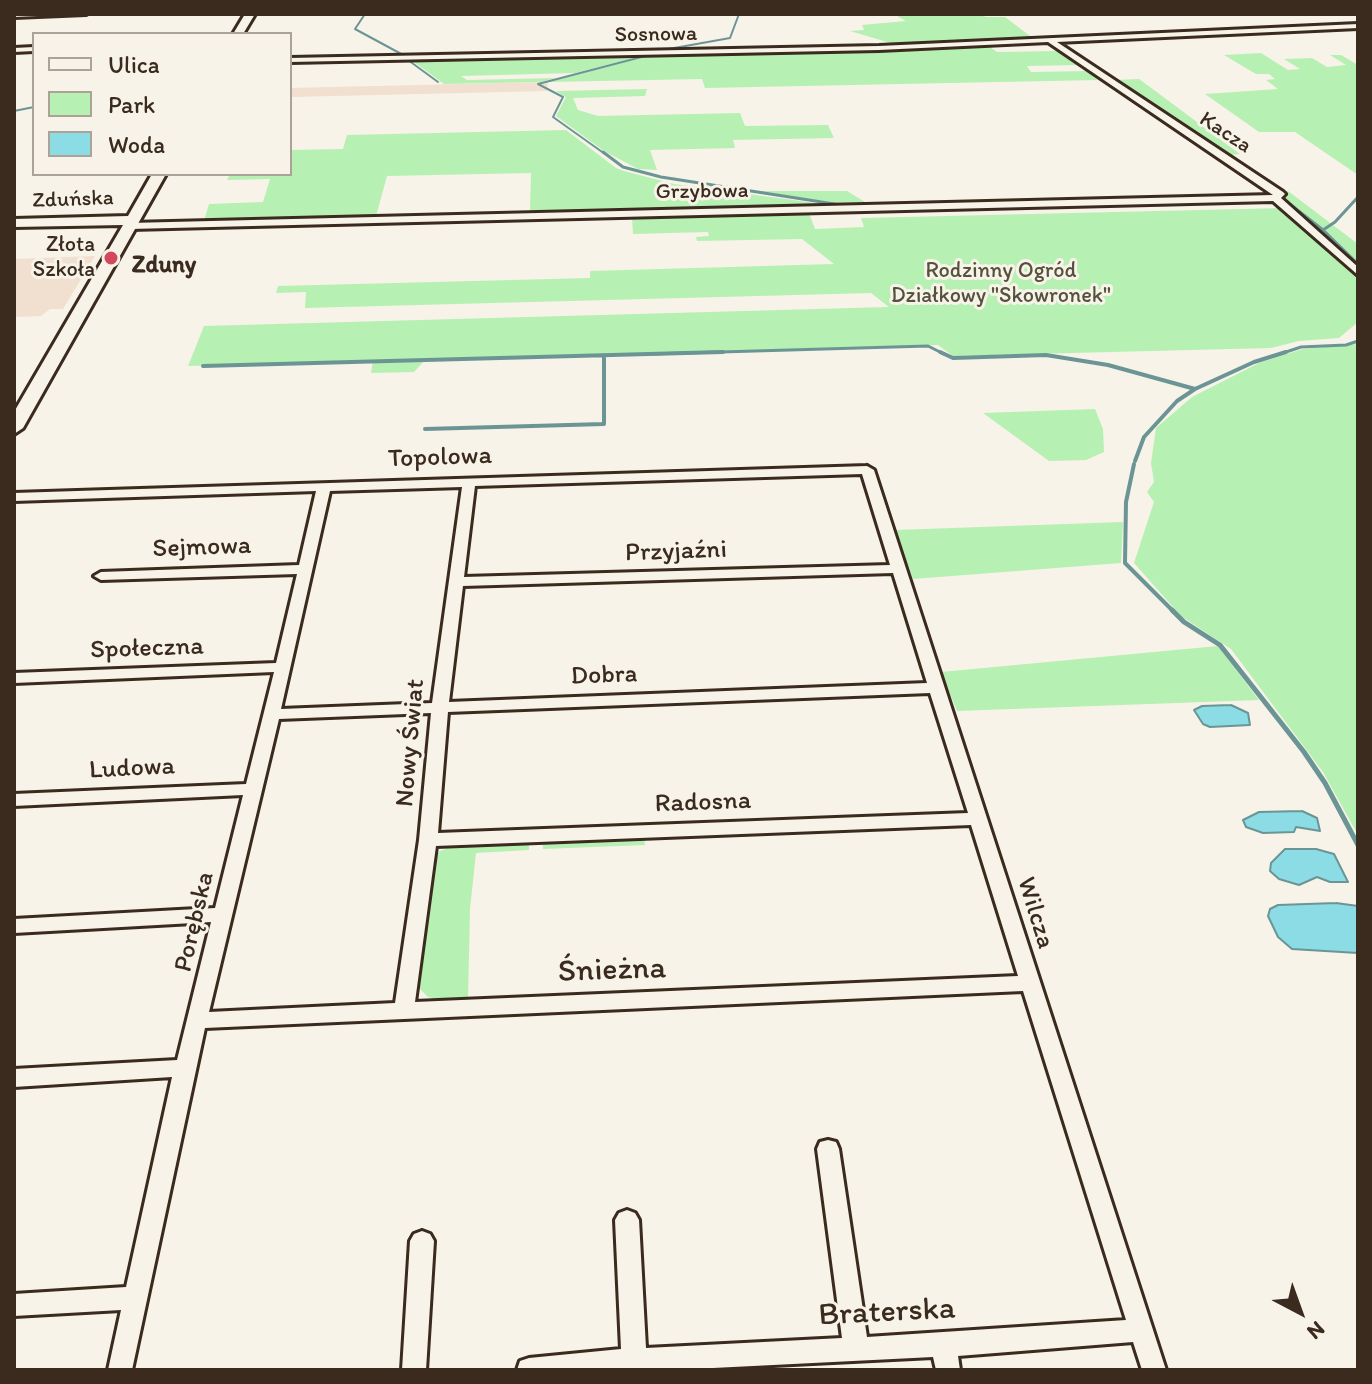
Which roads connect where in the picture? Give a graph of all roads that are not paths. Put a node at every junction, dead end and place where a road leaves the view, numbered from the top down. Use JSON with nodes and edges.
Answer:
{"nodes":[{"id":1,"x":82,"y":14,"type":"edge"},
{"id":2,"x":250,"y":14,"type":"edge"},
{"id":3,"x":14,"y":15,"type":"edge"},
{"id":4,"x":1358,"y":26,"type":"edge"},
{"id":5,"x":239,"y":32,"type":"edge"},
{"id":6,"x":1051,"y":41,"type":"junction"},
{"id":7,"x":292,"y":60,"type":"edge"},
{"id":8,"x":158,"y":176,"type":"edge"},
{"id":9,"x":1275,"y":198,"type":"junction"},
{"id":10,"x":14,"y":223,"type":"edge"},
{"id":11,"x":131,"y":223,"type":"junction"},
{"id":12,"x":1358,"y":272,"type":"edge"},
{"id":13,"x":16,"y":421,"type":"edge"},
{"id":14,"x":867,"y":470,"type":"joint"},
{"id":15,"x":469,"y":481,"type":"junction"},
{"id":16,"x":324,"y":486,"type":"junction"},
{"id":17,"x":14,"y":497,"type":"edge"},
{"id":18,"x":304,"y":569,"type":"junction"},
{"id":19,"x":898,"y":569,"type":"junction"},
{"id":20,"x":101,"y":576,"type":"dead end"},
{"id":21,"x":455,"y":582,"type":"junction"},
{"id":22,"x":283,"y":667,"type":"junction"},
{"id":23,"x":14,"y":678,"type":"edge"},
{"id":24,"x":937,"y":688,"type":"junction"},
{"id":25,"x":440,"y":706,"type":"junction"},
{"id":26,"x":272,"y":714,"type":"junction"},
{"id":27,"x":253,"y":789,"type":"junction"},
{"id":28,"x":14,"y":800,"type":"edge"},
{"id":29,"x":979,"y":819,"type":"junction"},
{"id":30,"x":428,"y":840,"type":"junction"},
{"id":31,"x":223,"y":914,"type":"junction"},
{"id":32,"x":14,"y":926,"type":"edge"},
{"id":33,"x":1028,"y":983,"type":"junction"},
{"id":34,"x":404,"y":1010,"type":"junction"},
{"id":35,"x":199,"y":1020,"type":"junction"},
{"id":36,"x":185,"y":1068,"type":"junction"},
{"id":37,"x":14,"y":1078,"type":"edge"},
{"id":38,"x":828,"y":1149,"type":"dead end"},
{"id":39,"x":627,"y":1220,"type":"dead end"},
{"id":40,"x":422,"y":1241,"type":"dead end"},
{"id":41,"x":135,"y":1298,"type":"junction"},
{"id":42,"x":14,"y":1305,"type":"edge"},
{"id":43,"x":1142,"y":1330,"type":"junction"},
{"id":44,"x":943,"y":1345,"type":"junction"},
{"id":45,"x":856,"y":1348,"type":"junction"},
{"id":46,"x":634,"y":1360,"type":"junction"},
{"id":47,"x":120,"y":1370,"type":"edge"},
{"id":48,"x":414,"y":1370,"type":"edge"},
{"id":49,"x":529,"y":1370,"type":"edge"},
{"id":50,"x":948,"y":1370,"type":"edge"},
{"id":51,"x":1154,"y":1370,"type":"edge"}],
"edges":[{"from":1,"to":3,"type":"street"},
{"from":2,"to":5,"type":"street"},
{"from":4,"to":6,"type":"street","name":"Sosnowa"},
{"from":6,"to":7,"type":"street","name":"Sosnowa"},
{"from":6,"to":9,"type":"street","name":"Kacza"},
{"from":8,"to":11,"type":"street"},
{"from":9,"to":11,"type":"street","name":"Grzybowa"},
{"from":9,"to":12,"type":"street","name":"Kacza"},
{"from":10,"to":11,"type":"street","name":"Zduńska"},
{"from":11,"to":13,"type":"street"},
{"from":14,"to":15,"type":"street","name":"Topolowa"},
{"from":14,"to":19,"type":"street","name":"Wilcza"},
{"from":15,"to":16,"type":"street","name":"Topolowa"},
{"from":15,"to":21,"type":"street","name":"Nowy Świat"},
{"from":16,"to":17,"type":"street","name":"Topolowa"},
{"from":16,"to":18,"type":"street","name":"Porębska"},
{"from":18,"to":20,"type":"street","name":"Sejmowa"},
{"from":18,"to":22,"type":"street","name":"Porębska"},
{"from":19,"to":21,"type":"street","name":"Przyjaźni"},
{"from":19,"to":24,"type":"street","name":"Wilcza"},
{"from":21,"to":25,"type":"street","name":"Nowy Świat"},
{"from":22,"to":23,"type":"street","name":"Społeczna"},
{"from":22,"to":26,"type":"street","name":"Porębska"},
{"from":24,"to":25,"type":"street","name":"Dobra"},
{"from":24,"to":29,"type":"street","name":"Wilcza"},
{"from":25,"to":26,"type":"street","name":"Dobra"},
{"from":25,"to":30,"type":"street","name":"Nowy Świat"},
{"from":26,"to":27,"type":"street","name":"Porębska"},
{"from":27,"to":28,"type":"street","name":"Ludowa"},
{"from":27,"to":31,"type":"street","name":"Porębska"},
{"from":29,"to":30,"type":"street","name":"Radosna"},
{"from":29,"to":33,"type":"street","name":"Wilcza"},
{"from":30,"to":34,"type":"street","name":"Nowy Świat"},
{"from":31,"to":32,"type":"street"},
{"from":31,"to":35,"type":"street","name":"Porębska"},
{"from":33,"to":34,"type":"street","name":"Śnieżna"},
{"from":33,"to":43,"type":"street","name":"Wilcza"},
{"from":34,"to":35,"type":"street","name":"Śnieżna"},
{"from":35,"to":36,"type":"street","name":"Porębska"},
{"from":36,"to":37,"type":"street"},
{"from":36,"to":41,"type":"street","name":"Porębska"},
{"from":38,"to":45,"type":"street"},
{"from":39,"to":46,"type":"street"},
{"from":40,"to":48,"type":"street"},
{"from":41,"to":42,"type":"street"},
{"from":41,"to":47,"type":"street","name":"Porębska"},
{"from":43,"to":44,"type":"street","name":"Braterska"},
{"from":43,"to":51,"type":"street","name":"Wilcza"},
{"from":44,"to":45,"type":"street","name":"Braterska"},
{"from":44,"to":50,"type":"street"},
{"from":45,"to":46,"type":"street","name":"Braterska"},
{"from":46,"to":49,"type":"street","name":"Braterska"}]}
